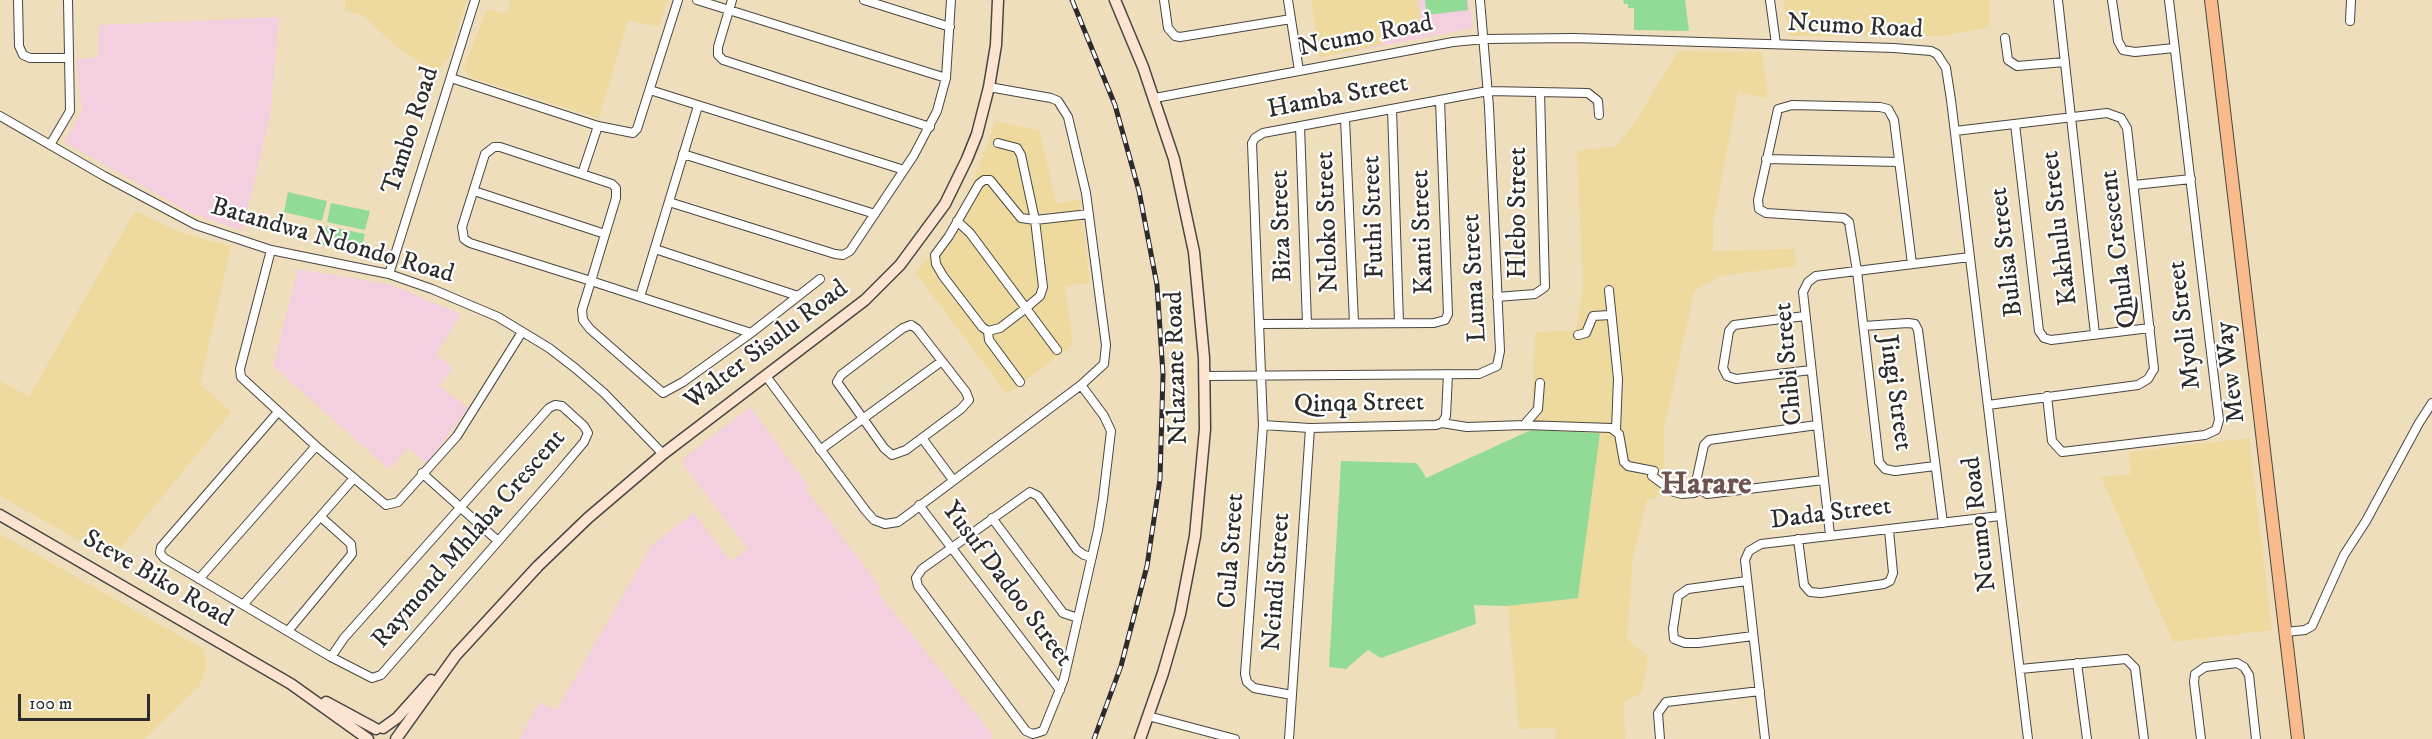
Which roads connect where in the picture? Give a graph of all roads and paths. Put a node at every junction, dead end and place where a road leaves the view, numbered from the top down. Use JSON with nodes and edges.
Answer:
{"nodes":[{"id":1,"x":18,"y":0,"type":"edge"},
{"id":2,"x":68,"y":0,"type":"edge"},
{"id":3,"x":475,"y":0,"type":"edge"},
{"id":4,"x":678,"y":0,"type":"edge"},
{"id":5,"x":697,"y":0,"type":"edge"},
{"id":6,"x":732,"y":0,"type":"edge"},
{"id":7,"x":864,"y":0,"type":"edge"},
{"id":8,"x":951,"y":0,"type":"edge"},
{"id":9,"x":998,"y":0,"type":"edge"},
{"id":10,"x":1115,"y":0,"type":"edge"},
{"id":11,"x":1164,"y":0,"type":"edge"},
{"id":12,"x":1288,"y":0,"type":"edge"},
{"id":13,"x":1480,"y":0,"type":"edge"},
{"id":14,"x":1770,"y":0,"type":"edge"},
{"id":15,"x":2058,"y":0,"type":"edge"},
{"id":16,"x":2112,"y":0,"type":"edge"},
{"id":17,"x":2169,"y":0,"type":"edge"},
{"id":18,"x":2211,"y":0,"type":"edge"},
{"id":19,"x":2351,"y":0,"type":"edge"},
{"id":20,"x":729,"y":9,"type":"junction"},
{"id":21,"x":1291,"y":19,"type":"junction"},
{"id":22,"x":2350,"y":21,"type":"dead end"},
{"id":23,"x":950,"y":27,"type":"junction"},
{"id":24,"x":2004,"y":38,"type":"dead end"},
{"id":25,"x":1485,"y":39,"type":"junction"},
{"id":26,"x":1776,"y":45,"type":"junction"},
{"id":27,"x":2174,"y":48,"type":"junction"},
{"id":28,"x":69,"y":58,"type":"junction"},
{"id":29,"x":2064,"y":62,"type":"junction"},
{"id":30,"x":1299,"y":71,"type":"junction"},
{"id":31,"x":451,"y":78,"type":"junction"},
{"id":32,"x":946,"y":78,"type":"junction"},
{"id":33,"x":989,"y":87,"type":"junction"},
{"id":34,"x":650,"y":90,"type":"junction"},
{"id":35,"x":1488,"y":91,"type":"junction"},
{"id":36,"x":1540,"y":92,"type":"junction"},
{"id":37,"x":1155,"y":98,"type":"junction"},
{"id":38,"x":1440,"y":100,"type":"junction"},
{"id":39,"x":698,"y":106,"type":"junction"},
{"id":40,"x":1392,"y":109,"type":"junction"},
{"id":41,"x":1599,"y":115,"type":"dead end"},
{"id":42,"x":0,"y":116,"type":"edge"},
{"id":43,"x":1345,"y":118,"type":"junction"},
{"id":44,"x":2069,"y":118,"type":"junction"},
{"id":45,"x":2015,"y":124,"type":"junction"},
{"id":46,"x":598,"y":126,"type":"junction"},
{"id":47,"x":1300,"y":126,"type":"junction"},
{"id":48,"x":930,"y":127,"type":"junction"},
{"id":49,"x":1955,"y":131,"type":"junction"},
{"id":50,"x":998,"y":143,"type":"dead end"},
{"id":51,"x":50,"y":145,"type":"junction"},
{"id":52,"x":683,"y":154,"type":"junction"},
{"id":53,"x":1766,"y":159,"type":"junction"},
{"id":54,"x":1899,"y":162,"type":"junction"},
{"id":55,"x":904,"y":170,"type":"junction"},
{"id":56,"x":582,"y":174,"type":"junction"},
{"id":57,"x":2191,"y":179,"type":"junction"},
{"id":58,"x":2133,"y":185,"type":"junction"},
{"id":59,"x":474,"y":191,"type":"junction"},
{"id":60,"x":669,"y":202,"type":"junction"},
{"id":61,"x":875,"y":214,"type":"junction"},
{"id":62,"x":1089,"y":214,"type":"junction"},
{"id":63,"x":1035,"y":220,"type":"junction"},
{"id":64,"x":957,"y":221,"type":"junction"},
{"id":65,"x":605,"y":234,"type":"junction"},
{"id":66,"x":655,"y":249,"type":"junction"},
{"id":67,"x":271,"y":250,"type":"junction"},
{"id":68,"x":1970,"y":257,"type":"junction"},
{"id":69,"x":1912,"y":264,"type":"junction"},
{"id":70,"x":1857,"y":271,"type":"junction"},
{"id":71,"x":389,"y":274,"type":"junction"},
{"id":72,"x":820,"y":279,"type":"dead end"},
{"id":73,"x":591,"y":281,"type":"junction"},
{"id":74,"x":1609,"y":290,"type":"dead end"},
{"id":75,"x":798,"y":296,"type":"junction"},
{"id":76,"x":640,"y":297,"type":"junction"},
{"id":77,"x":1497,"y":297,"type":"junction"},
{"id":78,"x":1026,"y":308,"type":"junction"},
{"id":79,"x":1610,"y":315,"type":"junction"},
{"id":80,"x":1805,"y":316,"type":"junction"},
{"id":81,"x":1399,"y":323,"type":"junction"},
{"id":82,"x":1260,"y":324,"type":"junction"},
{"id":83,"x":1307,"y":324,"type":"junction"},
{"id":84,"x":1354,"y":324,"type":"junction"},
{"id":85,"x":1864,"y":326,"type":"junction"},
{"id":86,"x":2150,"y":328,"type":"junction"},
{"id":87,"x":988,"y":331,"type":"junction"},
{"id":88,"x":522,"y":332,"type":"junction"},
{"id":89,"x":751,"y":333,"type":"junction"},
{"id":90,"x":2095,"y":334,"type":"junction"},
{"id":91,"x":1578,"y":335,"type":"dead end"},
{"id":92,"x":1057,"y":350,"type":"dead end"},
{"id":93,"x":942,"y":361,"type":"junction"},
{"id":94,"x":1811,"y":370,"type":"junction"},
{"id":95,"x":1448,"y":374,"type":"junction"},
{"id":96,"x":1262,"y":375,"type":"junction"},
{"id":97,"x":766,"y":376,"type":"junction"},
{"id":98,"x":1205,"y":376,"type":"junction"},
{"id":99,"x":1020,"y":382,"type":"dead end"},
{"id":100,"x":1540,"y":383,"type":"dead end"},
{"id":101,"x":1081,"y":385,"type":"junction"},
{"id":102,"x":2047,"y":396,"type":"junction"},
{"id":103,"x":2432,"y":403,"type":"edge"},
{"id":104,"x":1988,"y":405,"type":"junction"},
{"id":105,"x":278,"y":412,"type":"junction"},
{"id":106,"x":863,"y":420,"type":"junction"},
{"id":107,"x":1442,"y":423,"type":"junction"},
{"id":108,"x":1263,"y":425,"type":"junction"},
{"id":109,"x":1524,"y":425,"type":"junction"},
{"id":110,"x":1817,"y":425,"type":"junction"},
{"id":111,"x":1310,"y":428,"type":"junction"},
{"id":112,"x":1616,"y":430,"type":"junction"},
{"id":113,"x":922,"y":438,"type":"junction"},
{"id":114,"x":316,"y":446,"type":"junction"},
{"id":115,"x":820,"y":450,"type":"junction"},
{"id":116,"x":663,"y":454,"type":"junction"},
{"id":117,"x":1935,"y":466,"type":"junction"},
{"id":118,"x":422,"y":473,"type":"junction"},
{"id":119,"x":354,"y":478,"type":"junction"},
{"id":120,"x":953,"y":480,"type":"junction"},
{"id":121,"x":1823,"y":480,"type":"junction"},
{"id":122,"x":1700,"y":489,"type":"junction"},
{"id":123,"x":919,"y":506,"type":"junction"},
{"id":124,"x":460,"y":508,"type":"junction"},
{"id":125,"x":0,"y":515,"type":"edge"},
{"id":126,"x":2000,"y":516,"type":"junction"},
{"id":127,"x":321,"y":517,"type":"junction"},
{"id":128,"x":992,"y":518,"type":"junction"},
{"id":129,"x":1943,"y":523,"type":"junction"},
{"id":130,"x":1888,"y":530,"type":"junction"},
{"id":131,"x":1830,"y":536,"type":"junction"},
{"id":132,"x":1798,"y":539,"type":"junction"},
{"id":133,"x":498,"y":541,"type":"junction"},
{"id":134,"x":951,"y":548,"type":"junction"},
{"id":135,"x":1092,"y":557,"type":"junction"},
{"id":136,"x":199,"y":579,"type":"junction"},
{"id":137,"x":1747,"y":581,"type":"junction"},
{"id":138,"x":243,"y":605,"type":"junction"},
{"id":139,"x":1078,"y":618,"type":"junction"},
{"id":140,"x":288,"y":631,"type":"junction"},
{"id":141,"x":2286,"y":632,"type":"junction"},
{"id":142,"x":1753,"y":636,"type":"junction"},
{"id":143,"x":331,"y":657,"type":"junction"},
{"id":144,"x":451,"y":662,"type":"junction"},
{"id":145,"x":2077,"y":663,"type":"junction"},
{"id":146,"x":2020,"y":669,"type":"junction"},
{"id":147,"x":291,"y":684,"type":"junction"},
{"id":148,"x":1060,"y":690,"type":"junction"},
{"id":149,"x":1761,"y":691,"type":"junction"},
{"id":150,"x":1292,"y":695,"type":"junction"},
{"id":151,"x":1148,"y":716,"type":"junction"},
{"id":152,"x":380,"y":728,"type":"junction"},
{"id":153,"x":369,"y":739,"type":"edge"},
{"id":154,"x":396,"y":739,"type":"edge"},
{"id":155,"x":1140,"y":739,"type":"edge"},
{"id":156,"x":1235,"y":739,"type":"edge"},
{"id":157,"x":1289,"y":739,"type":"edge"},
{"id":158,"x":1660,"y":739,"type":"edge"},
{"id":159,"x":1765,"y":739,"type":"edge"},
{"id":160,"x":2028,"y":739,"type":"edge"},
{"id":161,"x":2087,"y":739,"type":"edge"},
{"id":162,"x":2144,"y":739,"type":"edge"},
{"id":163,"x":2201,"y":739,"type":"edge"},
{"id":164,"x":2256,"y":739,"type":"edge"},
{"id":165,"x":2298,"y":739,"type":"edge"}],
"edges":[{"from":1,"to":28,"type":"street"},
{"from":2,"to":28,"type":"street"},
{"from":3,"to":31,"type":"street","name":"Tambo Road"},
{"from":4,"to":34,"type":"street"},
{"from":5,"to":20,"type":"street"},
{"from":6,"to":20,"type":"street"},
{"from":7,"to":23,"type":"street"},
{"from":8,"to":23,"type":"street"},
{"from":9,"to":33,"type":"street","name":"Walter Sisulu Road"},
{"from":10,"to":37,"type":"street","name":"Ntlazane Road"},
{"from":11,"to":21,"type":"street"},
{"from":12,"to":21,"type":"street"},
{"from":13,"to":25,"type":"street","name":"Luma Street"},
{"from":14,"to":26,"type":"street"},
{"from":15,"to":29,"type":"street","name":"Kakhulu Street"},
{"from":16,"to":27,"type":"street"},
{"from":17,"to":27,"type":"street","name":"Myoli Street"},
{"from":18,"to":141,"type":"main road","name":"Mew Way"},
{"from":19,"to":22,"type":"street"},
{"from":20,"to":32,"type":"street"},
{"from":20,"to":48,"type":"street"},
{"from":21,"to":30,"type":"street"},
{"from":23,"to":32,"type":"street"},
{"from":24,"to":29,"type":"street"},
{"from":25,"to":26,"type":"street","name":"Ncumo Road"},
{"from":25,"to":30,"type":"street","name":"Ncumo Road"},
{"from":25,"to":35,"type":"street","name":"Luma Street"},
{"from":26,"to":49,"type":"street","name":"Ncumo Road"},
{"from":27,"to":57,"type":"street","name":"Myoli Street"},
{"from":28,"to":51,"type":"street"},
{"from":29,"to":44,"type":"street","name":"Kakhulu Street"},
{"from":30,"to":37,"type":"street","name":"Ncumo Road"},
{"from":31,"to":46,"type":"street"},
{"from":31,"to":71,"type":"street","name":"Tambo Road"},
{"from":32,"to":48,"type":"street"},
{"from":33,"to":62,"type":"street"},
{"from":33,"to":97,"type":"street","name":"Walter Sisulu Road"},
{"from":34,"to":39,"type":"street"},
{"from":34,"to":46,"type":"street"},
{"from":35,"to":36,"type":"street"},
{"from":35,"to":38,"type":"street","name":"Hamba Street"},
{"from":35,"to":77,"type":"street","name":"Luma Street"},
{"from":36,"to":41,"type":"street"},
{"from":36,"to":77,"type":"street","name":"Hlebo Street"},
{"from":37,"to":98,"type":"street","name":"Ntlazane Road"},
{"from":38,"to":40,"type":"street","name":"Hamba Street"},
{"from":38,"to":81,"type":"street","name":"Kanti Street"},
{"from":39,"to":52,"type":"street"},
{"from":39,"to":55,"type":"street"},
{"from":40,"to":43,"type":"street","name":"Hamba Street"},
{"from":40,"to":81,"type":"street","name":"Futhi Street"},
{"from":42,"to":51,"type":"street","name":"Batandwa Ndondo Road"},
{"from":43,"to":47,"type":"street","name":"Hamba Street"},
{"from":43,"to":84,"type":"street","name":"Ntloko Street"},
{"from":44,"to":45,"type":"street","name":"Qhula Crescent"},
{"from":44,"to":58,"type":"street","name":"Qhula Crescent"},
{"from":44,"to":90,"type":"street","name":"Kakhulu Street"},
{"from":45,"to":49,"type":"street","name":"Qhula Crescent"},
{"from":45,"to":90,"type":"street","name":"Bulisa Street"},
{"from":46,"to":56,"type":"street"},
{"from":47,"to":82,"type":"street","name":"Hamba Street"},
{"from":47,"to":83,"type":"street","name":"Biza Street"},
{"from":48,"to":55,"type":"street"},
{"from":49,"to":68,"type":"street","name":"Ncumo Road"},
{"from":50,"to":63,"type":"street"},
{"from":51,"to":67,"type":"street","name":"Batandwa Ndondo Road"},
{"from":52,"to":60,"type":"street"},
{"from":52,"to":61,"type":"street"},
{"from":53,"to":54,"type":"street"},
{"from":53,"to":54,"type":"street"},
{"from":53,"to":70,"type":"street","name":"Jingi Street"},
{"from":54,"to":69,"type":"street"},
{"from":55,"to":61,"type":"street"},
{"from":56,"to":59,"type":"street"},
{"from":56,"to":65,"type":"street"},
{"from":57,"to":58,"type":"street"},
{"from":57,"to":102,"type":"street","name":"Myoli Street"},
{"from":58,"to":86,"type":"street","name":"Qhula Crescent"},
{"from":59,"to":65,"type":"street"},
{"from":59,"to":73,"type":"street"},
{"from":60,"to":61,"type":"street"},
{"from":60,"to":66,"type":"street"},
{"from":62,"to":63,"type":"street"},
{"from":62,"to":101,"type":"street"},
{"from":63,"to":64,"type":"street"},
{"from":63,"to":78,"type":"street"},
{"from":64,"to":78,"type":"street"},
{"from":64,"to":87,"type":"street"},
{"from":65,"to":73,"type":"street"},
{"from":66,"to":75,"type":"street"},
{"from":66,"to":76,"type":"street"},
{"from":67,"to":71,"type":"street","name":"Batandwa Ndondo Road"},
{"from":67,"to":105,"type":"street"},
{"from":68,"to":69,"type":"street","name":"Chibi Street"},
{"from":68,"to":104,"type":"street","name":"Ncumo Road"},
{"from":69,"to":70,"type":"street","name":"Chibi Street"},
{"from":70,"to":80,"type":"street","name":"Chibi Street"},
{"from":70,"to":85,"type":"street","name":"Jingi Street"},
{"from":71,"to":88,"type":"street","name":"Batandwa Ndondo Road"},
{"from":72,"to":75,"type":"street"},
{"from":73,"to":76,"type":"street"},
{"from":73,"to":89,"type":"street"},
{"from":74,"to":79,"type":"street"},
{"from":75,"to":89,"type":"street"},
{"from":76,"to":89,"type":"street"},
{"from":77,"to":95,"type":"street","name":"Luma Street"},
{"from":78,"to":87,"type":"street"},
{"from":78,"to":92,"type":"street"},
{"from":79,"to":91,"type":"street"},
{"from":79,"to":112,"type":"street"},
{"from":80,"to":94,"type":"street","name":"Chibi Street"},
{"from":80,"to":94,"type":"street"},
{"from":81,"to":84,"type":"street","name":"Kanti Street"},
{"from":82,"to":83,"type":"street","name":"Kanti Street"},
{"from":82,"to":96,"type":"street","name":"Hamba Street"},
{"from":83,"to":84,"type":"street","name":"Kanti Street"},
{"from":85,"to":117,"type":"street"},
{"from":85,"to":117,"type":"street","name":"Jingi Street"},
{"from":86,"to":90,"type":"street","name":"Bulisa Street"},
{"from":86,"to":102,"type":"street","name":"Qhula Crescent"},
{"from":87,"to":99,"type":"street"},
{"from":88,"to":116,"type":"street","name":"Batandwa Ndondo Road"},
{"from":88,"to":118,"type":"street"},
{"from":93,"to":106,"type":"street"},
{"from":93,"to":106,"type":"street"},
{"from":93,"to":113,"type":"street"},
{"from":94,"to":110,"type":"street","name":"Chibi Street"},
{"from":95,"to":96,"type":"street","name":"Luma Street"},
{"from":95,"to":107,"type":"street","name":"Qinqa Street"},
{"from":96,"to":98,"type":"street","name":"Luma Street"},
{"from":96,"to":108,"type":"street","name":"Cula Street"},
{"from":97,"to":115,"type":"street"},
{"from":97,"to":116,"type":"street","name":"Walter Sisulu Road"},
{"from":98,"to":151,"type":"street","name":"Ntlazane Road"},
{"from":100,"to":109,"type":"street"},
{"from":101,"to":120,"type":"street"},
{"from":101,"to":135,"type":"street"},
{"from":102,"to":104,"type":"street","name":"Qhula Crescent"},
{"from":103,"to":141,"type":"street"},
{"from":104,"to":126,"type":"street","name":"Ncumo Road"},
{"from":105,"to":114,"type":"street"},
{"from":105,"to":136,"type":"street","name":"Raymond Mhlaba Crescent"},
{"from":106,"to":113,"type":"street"},
{"from":106,"to":115,"type":"street"},
{"from":107,"to":109,"type":"street"},
{"from":107,"to":111,"type":"street","name":"Qinqa Street"},
{"from":108,"to":111,"type":"street","name":"Qinqa Street"},
{"from":108,"to":150,"type":"street","name":"Cula Street"},
{"from":109,"to":112,"type":"street"},
{"from":110,"to":121,"type":"street","name":"Chibi Street"},
{"from":110,"to":122,"type":"street"},
{"from":111,"to":150,"type":"street","name":"Ncindi Street"},
{"from":112,"to":122,"type":"street"},
{"from":113,"to":120,"type":"street"},
{"from":114,"to":119,"type":"street"},
{"from":114,"to":136,"type":"street"},
{"from":115,"to":123,"type":"street"},
{"from":116,"to":144,"type":"street","name":"Walter Sisulu Road"},
{"from":117,"to":129,"type":"street"},
{"from":118,"to":119,"type":"street"},
{"from":118,"to":124,"type":"street"},
{"from":119,"to":127,"type":"street"},
{"from":120,"to":123,"type":"street"},
{"from":121,"to":122,"type":"street"},
{"from":121,"to":131,"type":"street","name":"Chibi Street"},
{"from":123,"to":134,"type":"street","name":"Yusuf Dadoo Street"},
{"from":124,"to":133,"type":"street"},
{"from":124,"to":133,"type":"street","name":"Raymond Mhlaba Crescent"},
{"from":124,"to":143,"type":"street","name":"Raymond Mhlaba Crescent"},
{"from":125,"to":147,"type":"street","name":"Steve Biko Road"},
{"from":126,"to":129,"type":"street","name":"Dada Street"},
{"from":126,"to":146,"type":"street","name":"Ncumo Road"},
{"from":127,"to":138,"type":"street"},
{"from":127,"to":140,"type":"street"},
{"from":128,"to":134,"type":"street"},
{"from":128,"to":135,"type":"street"},
{"from":128,"to":139,"type":"street"},
{"from":129,"to":130,"type":"street","name":"Dada Street"},
{"from":130,"to":131,"type":"street","name":"Dada Street"},
{"from":130,"to":132,"type":"street"},
{"from":131,"to":132,"type":"street","name":"Dada Street"},
{"from":132,"to":137,"type":"street","name":"Dada Street"},
{"from":133,"to":143,"type":"street","name":"Raymond Mhlaba Crescent"},
{"from":134,"to":148,"type":"street","name":"Yusuf Dadoo Street"},
{"from":134,"to":148,"type":"street"},
{"from":135,"to":139,"type":"street"},
{"from":136,"to":138,"type":"street","name":"Raymond Mhlaba Crescent"},
{"from":137,"to":142,"type":"street","name":"Dada Street"},
{"from":137,"to":142,"type":"street"},
{"from":138,"to":140,"type":"street","name":"Raymond Mhlaba Crescent"},
{"from":139,"to":148,"type":"street"},
{"from":140,"to":143,"type":"street","name":"Raymond Mhlaba Crescent"},
{"from":141,"to":165,"type":"main road","name":"Mew Way"},
{"from":142,"to":149,"type":"street","name":"Dada Street"},
{"from":144,"to":152,"type":"street","name":"Walter Sisulu Road"},
{"from":144,"to":154,"type":"street","name":"Walter Sisulu Road"},
{"from":145,"to":146,"type":"street"},
{"from":145,"to":161,"type":"street"},
{"from":145,"to":162,"type":"street"},
{"from":146,"to":160,"type":"street","name":"Ncumo Road"},
{"from":147,"to":152,"type":"street","name":"Steve Biko Road"},
{"from":147,"to":153,"type":"street","name":"Steve Biko Road"},
{"from":149,"to":158,"type":"street"},
{"from":149,"to":159,"type":"street","name":"Dada Street"},
{"from":150,"to":157,"type":"street","name":"Ncindi Street"},
{"from":151,"to":155,"type":"street","name":"Ntlazane Road"},
{"from":151,"to":156,"type":"street"},
{"from":152,"to":153,"type":"street","name":"Walter Sisulu Road"},
{"from":152,"to":154,"type":"street","name":"Steve Biko Road"},
{"from":163,"to":164,"type":"street"}]}
